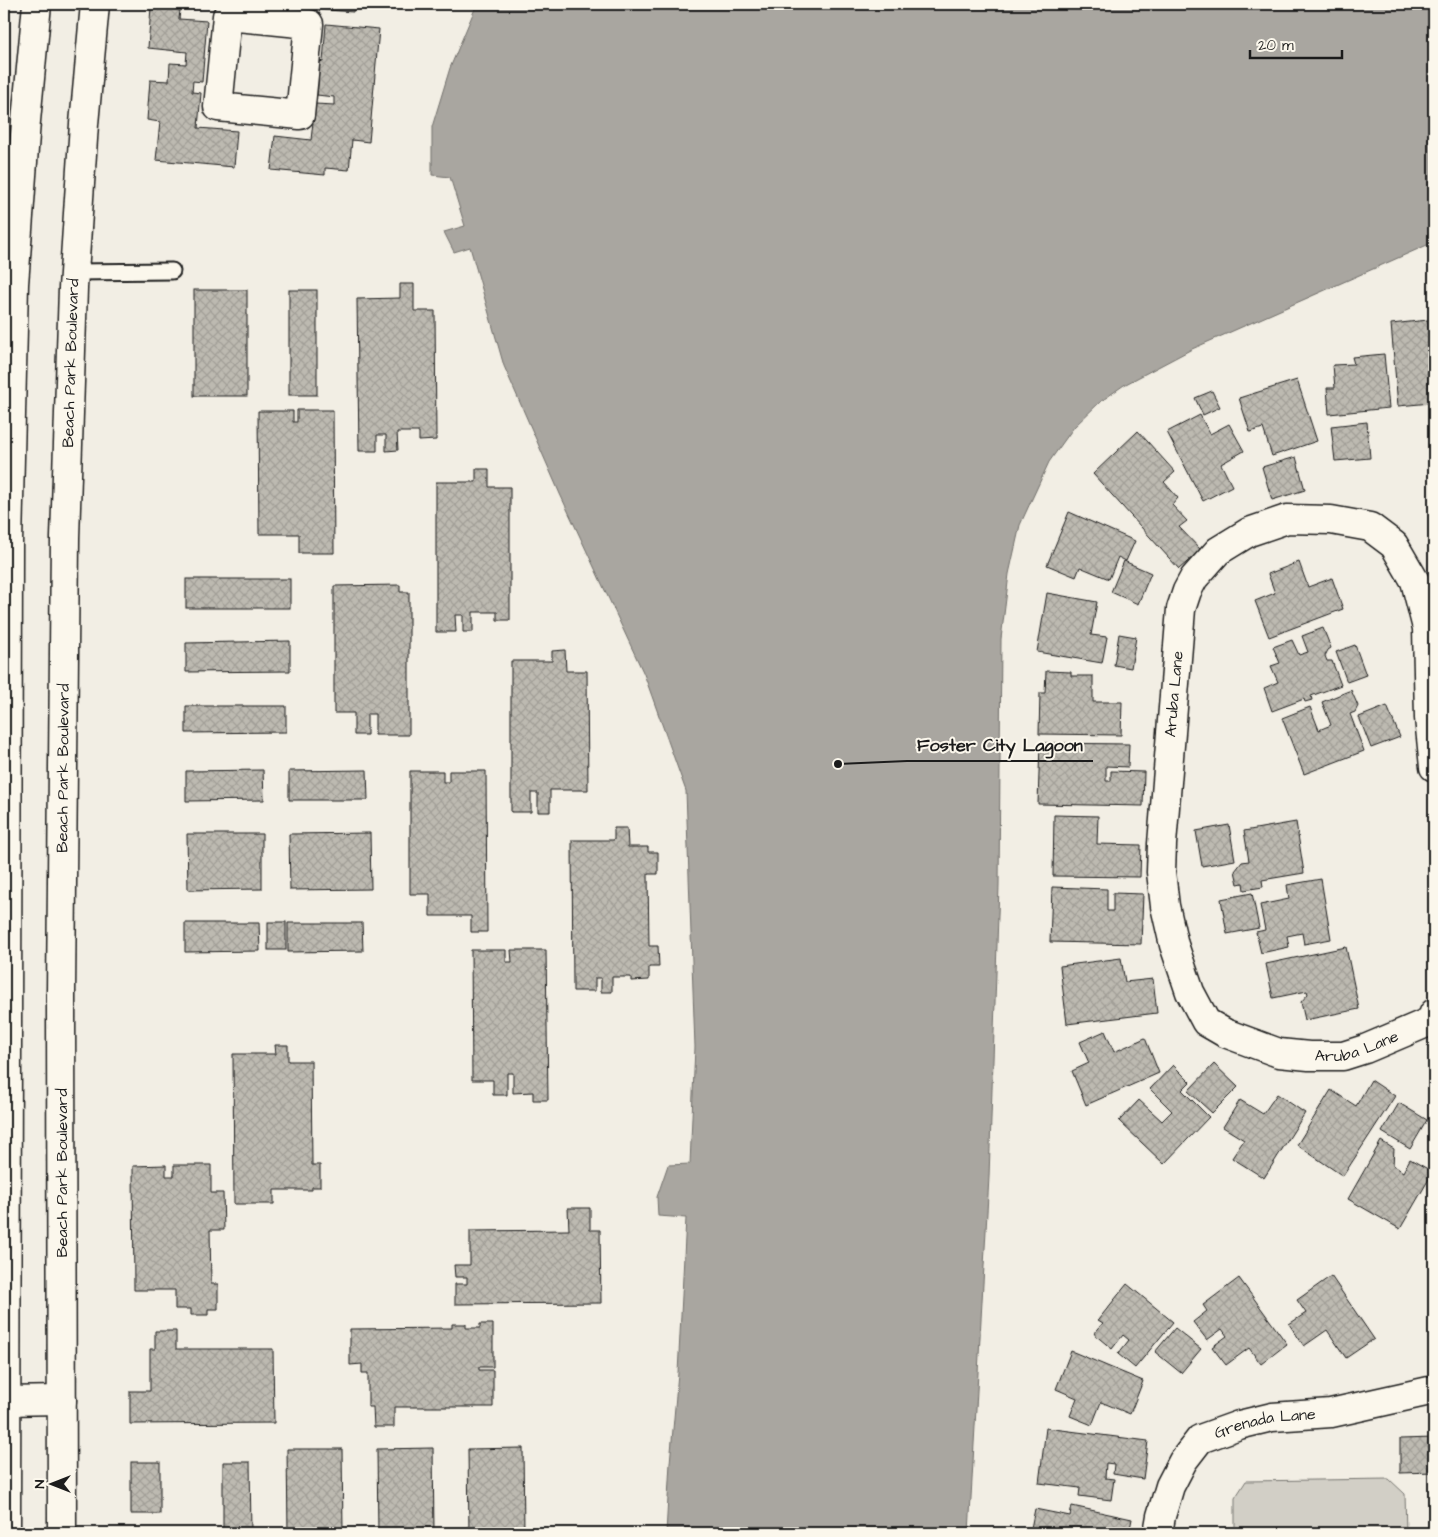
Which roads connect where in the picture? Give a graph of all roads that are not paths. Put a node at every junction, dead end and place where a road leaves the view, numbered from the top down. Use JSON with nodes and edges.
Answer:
{"nodes":[{"id":1,"x":37,"y":4,"type":"edge"},
{"id":2,"x":95,"y":4,"type":"edge"},
{"id":3,"x":270,"y":12,"type":"edge"},
{"id":4,"x":172,"y":271,"type":"dead end"},
{"id":5,"x":74,"y":272,"type":"junction"},
{"id":6,"x":1434,"y":767,"type":"edge"},
{"id":7,"x":1433,"y":1020,"type":"edge"},
{"id":8,"x":1434,"y":1390,"type":"edge"},
{"id":9,"x":62,"y":1400,"type":"junction"},
{"id":10,"x":5,"y":1401,"type":"edge"},
{"id":11,"x":6,"y":1533,"type":"edge"},
{"id":12,"x":62,"y":1533,"type":"edge"},
{"id":13,"x":1158,"y":1533,"type":"edge"}],
"edges":[{"from":1,"to":10,"type":"main road"},
{"from":2,"to":5,"type":"main road","name":"Beach Park Boulevard"},
{"from":3,"to":3,"type":"main road"},
{"from":4,"to":5,"type":"lane"},
{"from":5,"to":9,"type":"main road","name":"Beach Park Boulevard"},
{"from":6,"to":7,"type":"main road","name":"Aruba Lane"},
{"from":8,"to":13,"type":"main road","name":"Grenada Lane"},
{"from":9,"to":10,"type":"main road"},
{"from":9,"to":12,"type":"main road","name":"Beach Park Boulevard"},
{"from":10,"to":11,"type":"main road"}]}
